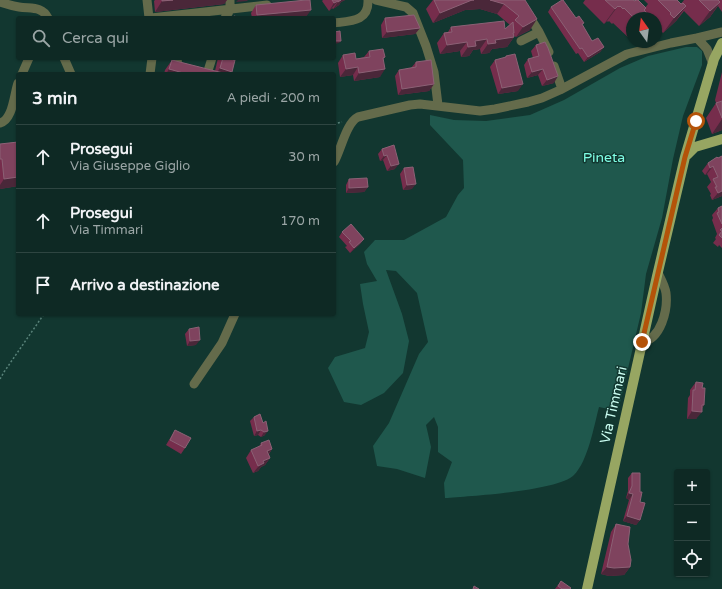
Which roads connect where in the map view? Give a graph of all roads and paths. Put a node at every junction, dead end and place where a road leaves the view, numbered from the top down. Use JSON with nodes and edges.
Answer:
{"nodes":[{"id":1,"x":147,"y":0,"type":"edge"},
{"id":2,"x":230,"y":0,"type":"edge"},
{"id":3,"x":368,"y":0,"type":"edge"},
{"id":4,"x":376,"y":0,"type":"edge"},
{"id":5,"x":519,"y":0,"type":"edge"},
{"id":6,"x":0,"y":2,"type":"edge"},
{"id":7,"x":268,"y":3,"type":"edge"},
{"id":8,"x":230,"y":10,"type":"junction"},
{"id":9,"x":47,"y":16,"type":"edge"},
{"id":10,"x":150,"y":16,"type":"edge"},
{"id":11,"x":181,"y":16,"type":"edge"},
{"id":12,"x":226,"y":16,"type":"edge"},
{"id":13,"x":336,"y":23,"type":"edge"},
{"id":14,"x":539,"y":32,"type":"junction"},
{"id":15,"x":722,"y":32,"type":"edge"},
{"id":16,"x":698,"y":38,"type":"junction"},
{"id":17,"x":521,"y":41,"type":"dead end"},
{"id":18,"x":722,"y":43,"type":"edge"},
{"id":19,"x":28,"y":60,"type":"edge"},
{"id":20,"x":65,"y":60,"type":"edge"},
{"id":21,"x":152,"y":60,"type":"edge"},
{"id":22,"x":177,"y":60,"type":"edge"},
{"id":23,"x":211,"y":60,"type":"edge"},
{"id":24,"x":713,"y":64,"type":"junction"},
{"id":25,"x":23,"y":72,"type":"edge"},
{"id":26,"x":69,"y":72,"type":"edge"},
{"id":27,"x":150,"y":72,"type":"edge"},
{"id":28,"x":196,"y":72,"type":"edge"},
{"id":29,"x":208,"y":72,"type":"edge"},
{"id":30,"x":562,"y":89,"type":"junction"},
{"id":31,"x":16,"y":91,"type":"edge"},
{"id":32,"x":438,"y":105,"type":"junction"},
{"id":33,"x":696,"y":121,"type":"junction"},
{"id":34,"x":0,"y":123,"type":"edge"},
{"id":35,"x":722,"y":139,"type":"edge"},
{"id":36,"x":712,"y":142,"type":"junction"},
{"id":37,"x":336,"y":157,"type":"edge"},
{"id":38,"x":685,"y":157,"type":"junction"},
{"id":39,"x":658,"y":273,"type":"junction"},
{"id":40,"x":43,"y":316,"type":"edge"},
{"id":41,"x":234,"y":316,"type":"edge"},
{"id":42,"x":642,"y":342,"type":"junction"},
{"id":43,"x":0,"y":379,"type":"edge"},
{"id":44,"x":194,"y":384,"type":"dead end"},
{"id":45,"x":587,"y":589,"type":"edge"}],
"edges":[{"from":1,"to":10,"type":"street"},
{"from":2,"to":8,"type":"street"},
{"from":3,"to":13,"type":"street"},
{"from":4,"to":32,"type":"street"},
{"from":5,"to":14,"type":"street"},
{"from":6,"to":9,"type":"street"},
{"from":7,"to":8,"type":"street"},
{"from":8,"to":11,"type":"street"},
{"from":8,"to":12,"type":"street"},
{"from":14,"to":17,"type":"street"},
{"from":14,"to":30,"type":"street"},
{"from":15,"to":16,"type":"street"},
{"from":16,"to":24,"type":"street"},
{"from":16,"to":30,"type":"street"},
{"from":18,"to":24,"type":"main road","name":"Via Timmari"},
{"from":19,"to":25,"type":"street"},
{"from":20,"to":26,"type":"street"},
{"from":21,"to":27,"type":"street"},
{"from":22,"to":28,"type":"street"},
{"from":23,"to":29,"type":"street"},
{"from":24,"to":33,"type":"main road","name":"Via Timmari"},
{"from":30,"to":32,"type":"street"},
{"from":31,"to":34,"type":"street"},
{"from":32,"to":37,"type":"street"},
{"from":33,"to":36,"type":"main road"},
{"from":33,"to":38,"type":"main road","name":"Via Timmari"},
{"from":35,"to":36,"type":"main road"},
{"from":36,"to":38,"type":"main road"},
{"from":38,"to":39,"type":"main road","name":"Via Timmari"},
{"from":39,"to":42,"type":"main road","name":"Via Timmari"},
{"from":39,"to":42,"type":"street"},
{"from":40,"to":43,"type":"path"},
{"from":41,"to":44,"type":"street"},
{"from":42,"to":45,"type":"main road","name":"Via Timmari"}]}
